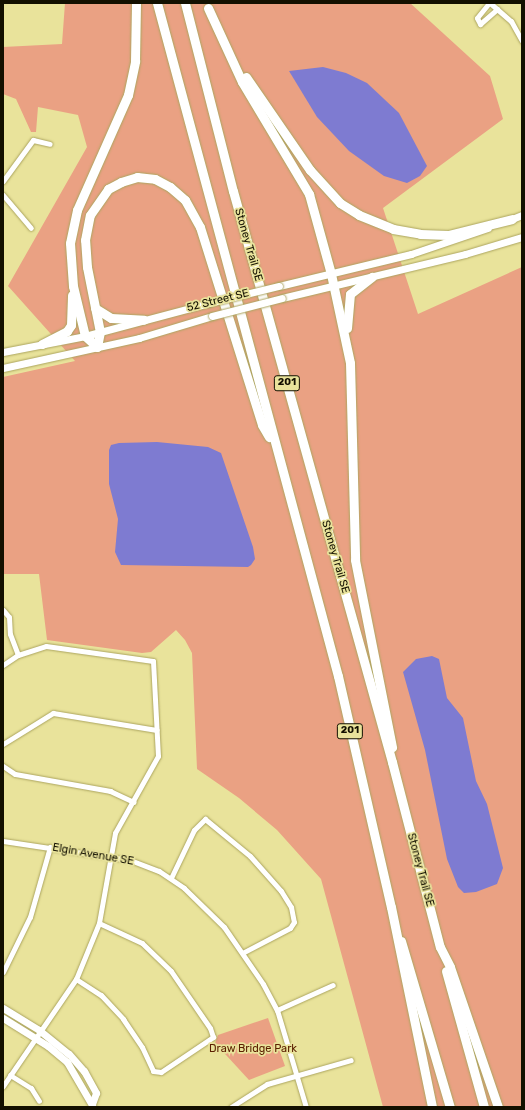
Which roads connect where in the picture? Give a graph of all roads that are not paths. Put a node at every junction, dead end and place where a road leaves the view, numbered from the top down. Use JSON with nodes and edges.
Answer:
{"nodes":[{"id":1,"x":136,"y":3,"type":"edge"},
{"id":2,"x":157,"y":3,"type":"edge"},
{"id":3,"x":185,"y":3,"type":"edge"},
{"id":4,"x":490,"y":3,"type":"edge"},
{"id":5,"x":207,"y":5,"type":"edge"},
{"id":6,"x":497,"y":9,"type":"junction"},
{"id":7,"x":522,"y":41,"type":"edge"},
{"id":8,"x":50,"y":144,"type":"dead end"},
{"id":9,"x":3,"y":181,"type":"edge"},
{"id":10,"x":3,"y":195,"type":"edge"},
{"id":11,"x":522,"y":215,"type":"edge"},
{"id":12,"x":512,"y":219,"type":"junction"},
{"id":13,"x":31,"y":228,"type":"dead end"},
{"id":14,"x":522,"y":237,"type":"edge"},
{"id":15,"x":331,"y":274,"type":"junction"},
{"id":16,"x":372,"y":277,"type":"junction"},
{"id":17,"x":73,"y":286,"type":"junction"},
{"id":18,"x":334,"y":286,"type":"junction"},
{"id":19,"x":95,"y":308,"type":"junction"},
{"id":20,"x":144,"y":320,"type":"junction"},
{"id":21,"x":100,"y":332,"type":"junction"},
{"id":22,"x":85,"y":336,"type":"junction"},
{"id":23,"x":346,"y":336,"type":"junction"},
{"id":24,"x":42,"y":344,"type":"junction"},
{"id":25,"x":97,"y":347,"type":"junction"},
{"id":26,"x":3,"y":352,"type":"edge"},
{"id":27,"x":3,"y":368,"type":"edge"},
{"id":28,"x":274,"y":445,"type":"junction"},
{"id":29,"x":3,"y":610,"type":"edge"},
{"id":30,"x":18,"y":655,"type":"junction"},
{"id":31,"x":3,"y":665,"type":"edge"},
{"id":32,"x":157,"y":730,"type":"junction"},
{"id":33,"x":3,"y":744,"type":"edge"},
{"id":34,"x":392,"y":762,"type":"junction"},
{"id":35,"x":3,"y":766,"type":"edge"},
{"id":36,"x":134,"y":802,"type":"junction"},
{"id":37,"x":3,"y":841,"type":"edge"},
{"id":38,"x":50,"y":847,"type":"junction"},
{"id":39,"x":111,"y":859,"type":"junction"},
{"id":40,"x":171,"y":878,"type":"junction"},
{"id":41,"x":391,"y":907,"type":"junction"},
{"id":42,"x":99,"y":923,"type":"junction"},
{"id":43,"x":440,"y":947,"type":"junction"},
{"id":44,"x":244,"y":952,"type":"junction"},
{"id":45,"x":3,"y":972,"type":"edge"},
{"id":46,"x":76,"y":979,"type":"junction"},
{"id":47,"x":333,"y":986,"type":"dead end"},
{"id":48,"x":3,"y":1008,"type":"edge"},
{"id":49,"x":277,"y":1010,"type":"junction"},
{"id":50,"x":3,"y":1018,"type":"edge"},
{"id":51,"x":39,"y":1030,"type":"junction"},
{"id":52,"x":34,"y":1037,"type":"junction"},
{"id":53,"x":351,"y":1060,"type":"dead end"},
{"id":54,"x":298,"y":1073,"type":"junction"},
{"id":55,"x":10,"y":1075,"type":"junction"},
{"id":56,"x":3,"y":1086,"type":"edge"},
{"id":57,"x":38,"y":1102,"type":"dead end"},
{"id":58,"x":93,"y":1106,"type":"edge"},
{"id":59,"x":231,"y":1107,"type":"edge"},
{"id":60,"x":306,"y":1107,"type":"edge"},
{"id":61,"x":432,"y":1107,"type":"edge"},
{"id":62,"x":450,"y":1107,"type":"edge"},
{"id":63,"x":484,"y":1107,"type":"edge"},
{"id":64,"x":498,"y":1107,"type":"edge"}],
"edges":[{"from":1,"to":17,"type":"highway"},
{"from":2,"to":28,"type":"highway","number":"201"},
{"from":3,"to":34,"type":"highway","name":"Stoney Trail SE","number":"201"},
{"from":4,"to":6,"type":"street"},
{"from":4,"to":6,"type":"street"},
{"from":5,"to":12,"type":"highway"},
{"from":5,"to":15,"type":"highway"},
{"from":6,"to":7,"type":"street"},
{"from":8,"to":9,"type":"street"},
{"from":10,"to":13,"type":"street"},
{"from":11,"to":12,"type":"main road","name":"52 Street SE"},
{"from":12,"to":15,"type":"main road","name":"52 Street SE"},
{"from":14,"to":16,"type":"main road","name":"52 Street SE"},
{"from":15,"to":18,"type":"highway"},
{"from":15,"to":20,"type":"main road","name":"52 Street SE","bridge":true},
{"from":16,"to":18,"type":"main road","name":"52 Street SE"},
{"from":16,"to":23,"type":"highway"},
{"from":17,"to":22,"type":"highway"},
{"from":17,"to":24,"type":"highway"},
{"from":18,"to":23,"type":"highway"},
{"from":18,"to":25,"type":"main road","name":"52 Street SE","bridge":true},
{"from":19,"to":20,"type":"highway"},
{"from":19,"to":21,"type":"highway"},
{"from":19,"to":28,"type":"highway"},
{"from":20,"to":21,"type":"main road","name":"52 Street SE"},
{"from":21,"to":22,"type":"main road","name":"52 Street SE"},
{"from":21,"to":25,"type":"highway"},
{"from":22,"to":24,"type":"main road","name":"52 Street SE"},
{"from":22,"to":25,"type":"highway"},
{"from":23,"to":34,"type":"highway"},
{"from":24,"to":26,"type":"main road","name":"52 Street SE"},
{"from":25,"to":27,"type":"main road","name":"52 Street SE"},
{"from":28,"to":41,"type":"highway","number":"201"},
{"from":29,"to":30,"type":"street"},
{"from":30,"to":31,"type":"street"},
{"from":30,"to":32,"type":"street"},
{"from":32,"to":33,"type":"street"},
{"from":32,"to":36,"type":"street"},
{"from":34,"to":43,"type":"highway","name":"Stoney Trail SE","number":"201"},
{"from":35,"to":36,"type":"street"},
{"from":36,"to":39,"type":"street"},
{"from":37,"to":38,"type":"street","name":"Elgin Avenue SE"},
{"from":38,"to":39,"type":"street","name":"Elgin Avenue SE"},
{"from":38,"to":45,"type":"street"},
{"from":39,"to":40,"type":"street","name":"Elgin Avenue SE"},
{"from":39,"to":42,"type":"street"},
{"from":40,"to":44,"type":"street","name":"Elgin Avenue SE"},
{"from":40,"to":44,"type":"street"},
{"from":41,"to":61,"type":"highway","number":"201"},
{"from":41,"to":62,"type":"highway"},
{"from":42,"to":46,"type":"street"},
{"from":42,"to":46,"type":"street"},
{"from":43,"to":63,"type":"highway"},
{"from":43,"to":64,"type":"highway","name":"Stoney Trail SE","number":"201"},
{"from":44,"to":49,"type":"street","name":"Elgin Avenue SE"},
{"from":46,"to":51,"type":"street"},
{"from":47,"to":49,"type":"street"},
{"from":48,"to":51,"type":"main road"},
{"from":49,"to":54,"type":"street","name":"Elgin Avenue SE"},
{"from":50,"to":52,"type":"main road"},
{"from":51,"to":52,"type":"street"},
{"from":51,"to":58,"type":"main road"},
{"from":52,"to":55,"type":"street"},
{"from":52,"to":58,"type":"main road"},
{"from":53,"to":54,"type":"street"},
{"from":54,"to":59,"type":"street"},
{"from":54,"to":60,"type":"street","name":"Elgin Avenue SE"},
{"from":55,"to":56,"type":"street"},
{"from":55,"to":57,"type":"street"}]}
